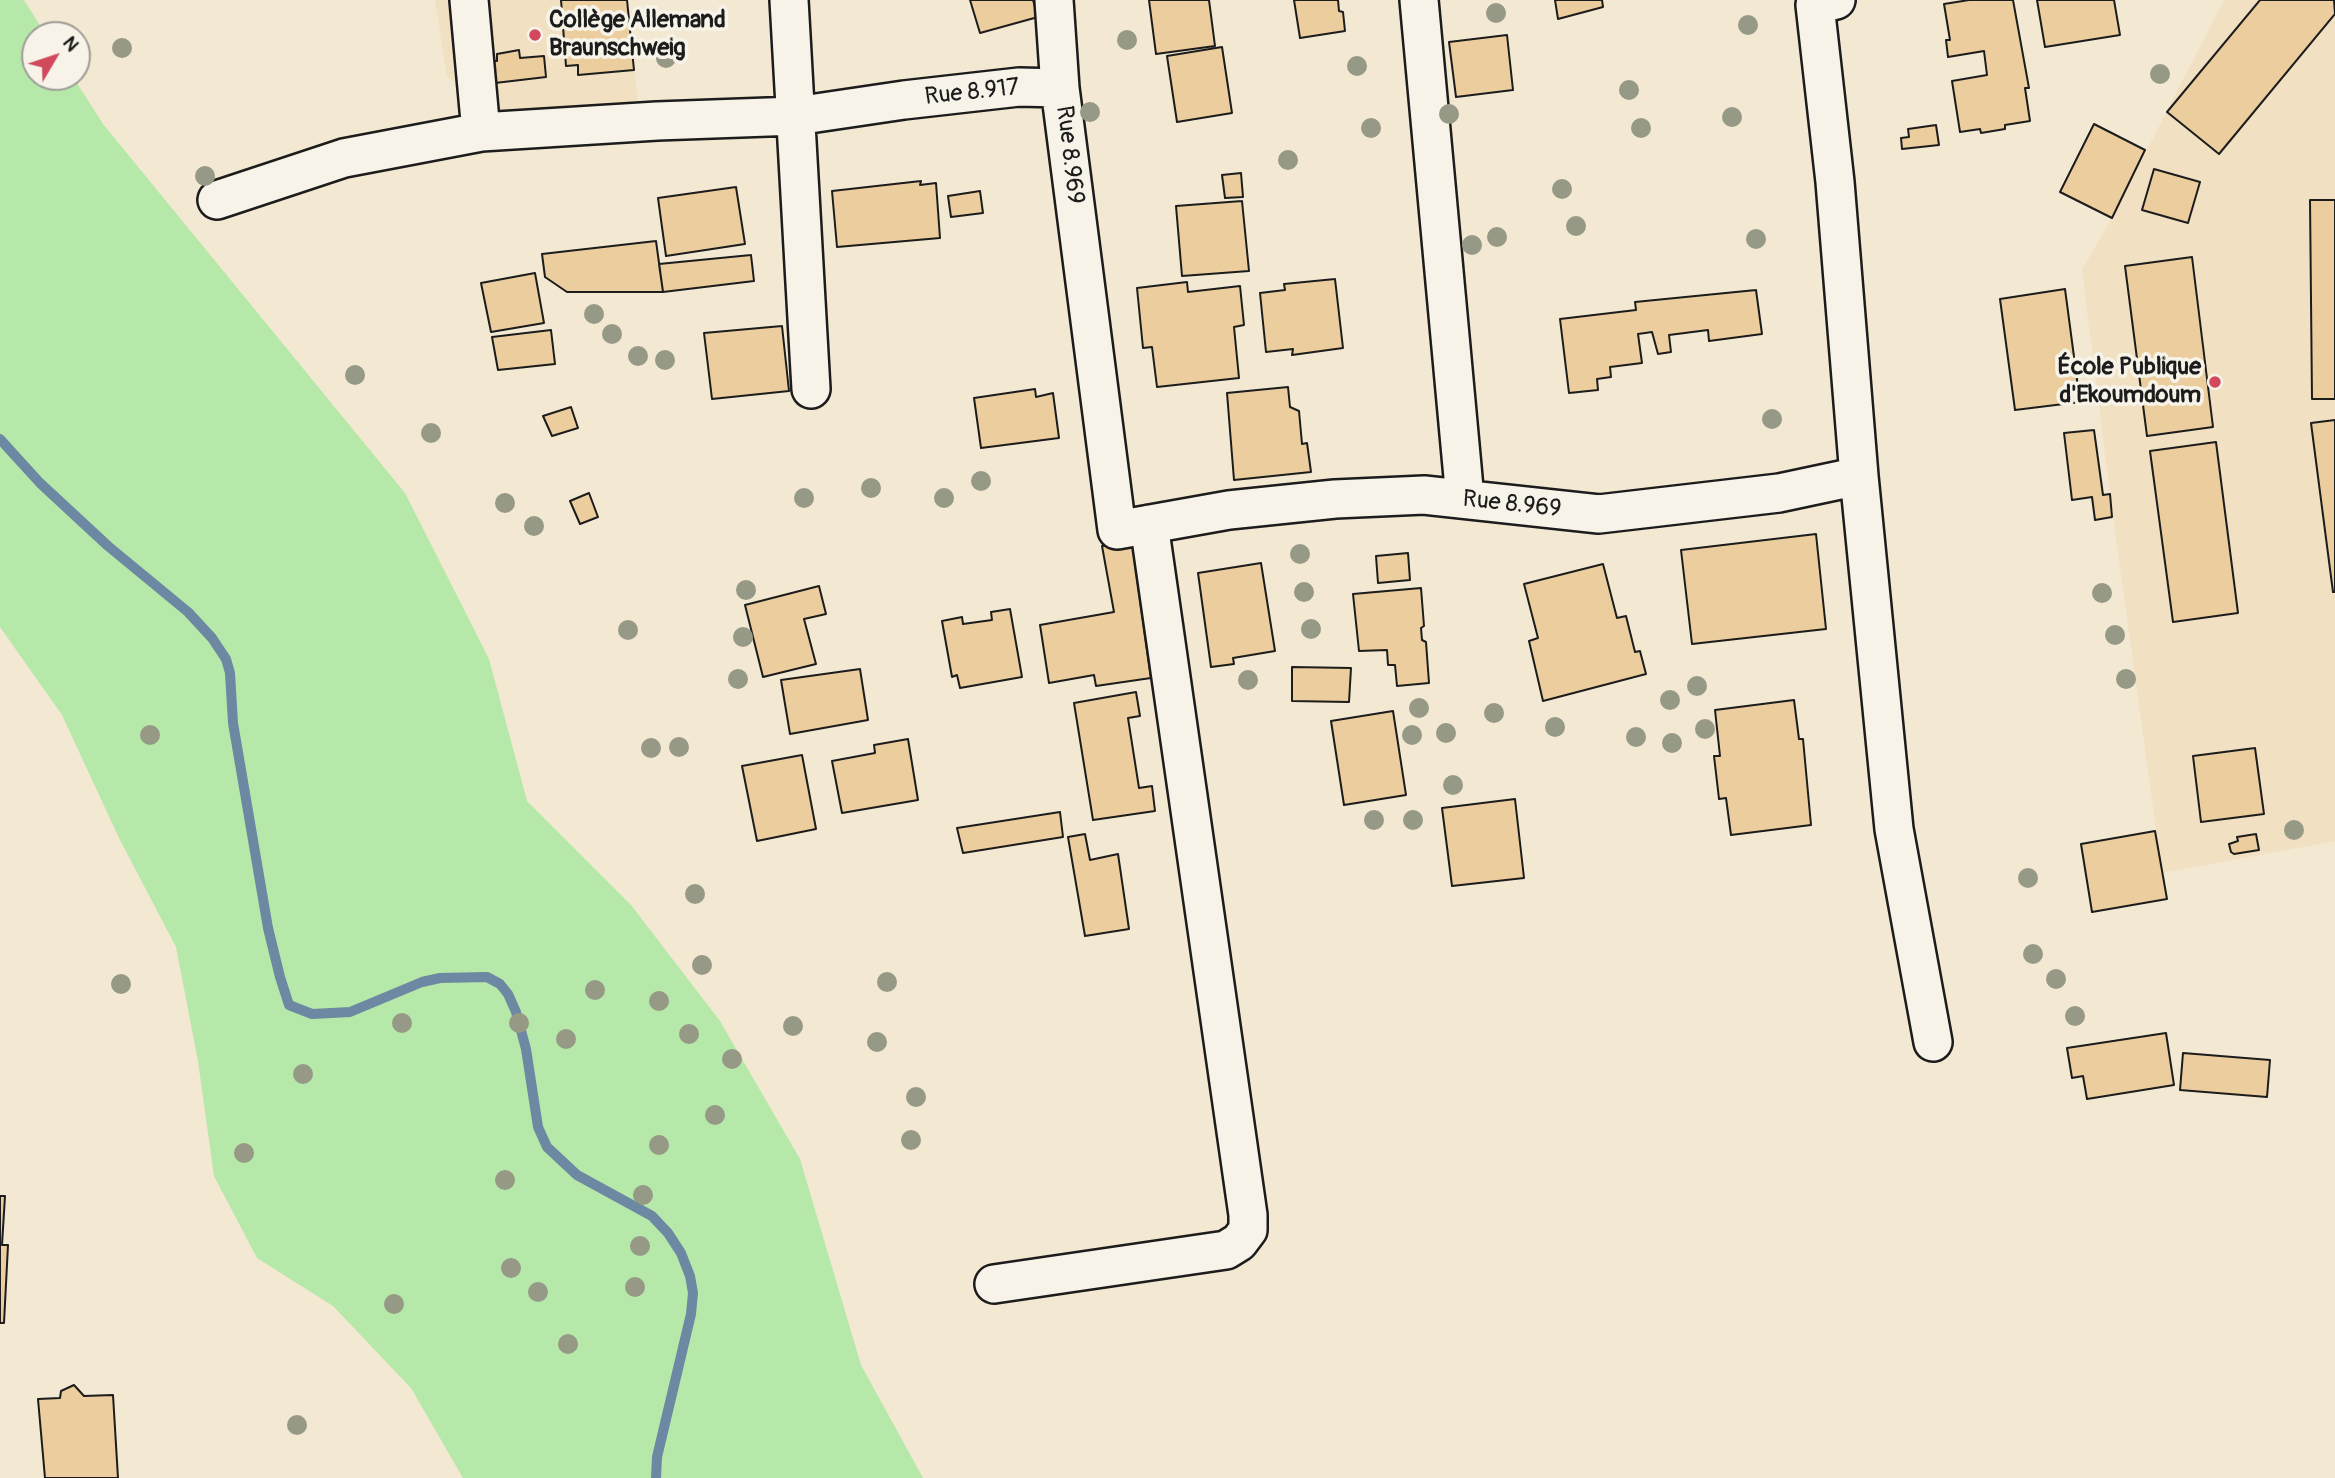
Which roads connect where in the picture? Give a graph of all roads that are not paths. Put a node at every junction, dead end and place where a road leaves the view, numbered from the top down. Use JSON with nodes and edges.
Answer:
{"nodes":[{"id":1,"x":468,"y":0,"type":"edge"},
{"id":2,"x":789,"y":0,"type":"edge"},
{"id":3,"x":1054,"y":0,"type":"edge"},
{"id":4,"x":1419,"y":0,"type":"edge"},
{"id":5,"x":1822,"y":2,"type":"edge"},
{"id":6,"x":1060,"y":88,"type":"junction"},
{"id":7,"x":796,"y":116,"type":"junction"},
{"id":8,"x":481,"y":132,"type":"junction"},
{"id":9,"x":217,"y":200,"type":"dead end"},
{"id":10,"x":811,"y":389,"type":"dead end"},
{"id":11,"x":1859,"y":476,"type":"junction"},
{"id":12,"x":1465,"y":499,"type":"junction"},
{"id":13,"x":1149,"y":524,"type":"junction"},
{"id":14,"x":1933,"y":1042,"type":"dead end"},
{"id":15,"x":994,"y":1284,"type":"dead end"}],
"edges":[{"from":1,"to":8,"type":"street"},
{"from":2,"to":7,"type":"street"},
{"from":3,"to":6,"type":"street"},
{"from":4,"to":12,"type":"street"},
{"from":5,"to":11,"type":"street"},
{"from":6,"to":7,"type":"street","name":"Rue 8.917"},
{"from":6,"to":13,"type":"street","name":"Rue 8.969"},
{"from":7,"to":8,"type":"street","name":"Rue 8.917"},
{"from":7,"to":10,"type":"street"},
{"from":8,"to":9,"type":"street","name":"Rue 8.917"},
{"from":11,"to":12,"type":"street","name":"Rue 8.969"},
{"from":11,"to":14,"type":"street"},
{"from":12,"to":13,"type":"street","name":"Rue 8.969"},
{"from":13,"to":15,"type":"street"}]}
